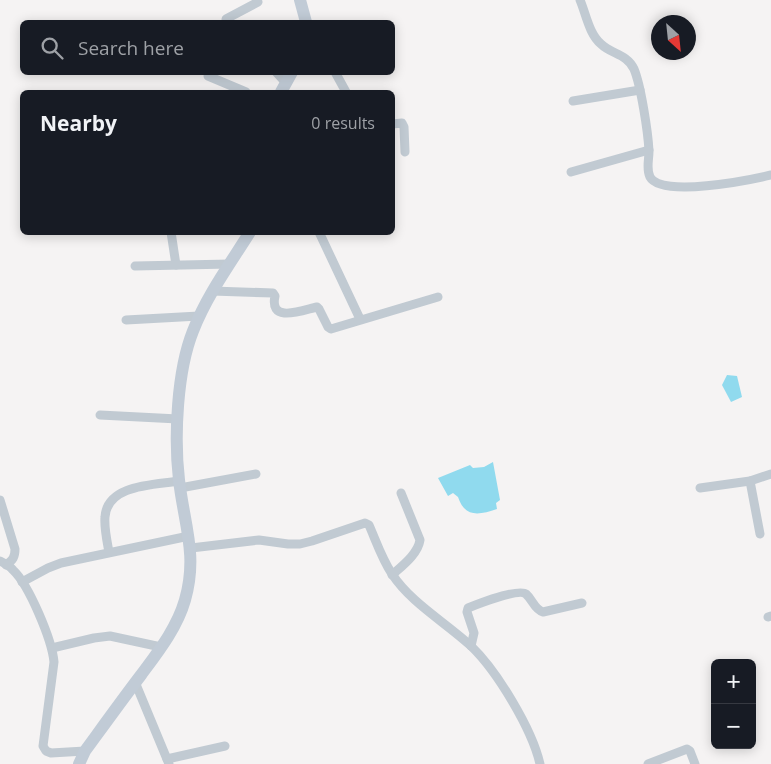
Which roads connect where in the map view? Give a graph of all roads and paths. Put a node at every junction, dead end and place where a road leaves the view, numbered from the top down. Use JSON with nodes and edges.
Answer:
{"nodes":[{"id":1,"x":300,"y":0,"type":"edge"},
{"id":2,"x":580,"y":0,"type":"edge"},
{"id":3,"x":258,"y":2,"type":"dead end"},
{"id":4,"x":226,"y":20,"type":"edge"},
{"id":5,"x":305,"y":20,"type":"edge"},
{"id":6,"x":337,"y":75,"type":"edge"},
{"id":7,"x":208,"y":76,"type":"dead end"},
{"id":8,"x":241,"y":90,"type":"edge"},
{"id":9,"x":345,"y":90,"type":"edge"},
{"id":10,"x":640,"y":90,"type":"junction"},
{"id":11,"x":573,"y":101,"type":"dead end"},
{"id":12,"x":395,"y":124,"type":"edge"},
{"id":13,"x":649,"y":150,"type":"junction"},
{"id":14,"x":405,"y":152,"type":"dead end"},
{"id":15,"x":571,"y":172,"type":"dead end"},
{"id":16,"x":771,"y":175,"type":"edge"},
{"id":17,"x":171,"y":235,"type":"edge"},
{"id":18,"x":248,"y":235,"type":"edge"},
{"id":19,"x":320,"y":235,"type":"edge"},
{"id":20,"x":230,"y":264,"type":"junction"},
{"id":21,"x":176,"y":265,"type":"junction"},
{"id":22,"x":135,"y":266,"type":"dead end"},
{"id":23,"x":212,"y":291,"type":"junction"},
{"id":24,"x":438,"y":297,"type":"dead end"},
{"id":25,"x":200,"y":316,"type":"junction"},
{"id":26,"x":126,"y":320,"type":"dead end"},
{"id":27,"x":360,"y":320,"type":"junction"},
{"id":28,"x":100,"y":415,"type":"dead end"},
{"id":29,"x":178,"y":419,"type":"junction"},
{"id":30,"x":256,"y":474,"type":"dead end"},
{"id":31,"x":771,"y":474,"type":"edge"},
{"id":32,"x":750,"y":481,"type":"junction"},
{"id":33,"x":180,"y":484,"type":"junction"},
{"id":34,"x":700,"y":488,"type":"dead end"},
{"id":35,"x":402,"y":493,"type":"dead end"},
{"id":36,"x":0,"y":500,"type":"edge"},
{"id":37,"x":760,"y":534,"type":"dead end"},
{"id":38,"x":190,"y":542,"type":"junction"},
{"id":39,"x":109,"y":552,"type":"junction"},
{"id":40,"x":3,"y":563,"type":"edge"},
{"id":41,"x":392,"y":575,"type":"junction"},
{"id":42,"x":22,"y":582,"type":"junction"},
{"id":43,"x":582,"y":603,"type":"dead end"},
{"id":44,"x":471,"y":646,"type":"junction"},
{"id":45,"x":161,"y":647,"type":"junction"},
{"id":46,"x":52,"y":648,"type":"junction"},
{"id":47,"x":135,"y":682,"type":"junction"},
{"id":48,"x":225,"y":746,"type":"dead end"},
{"id":49,"x":86,"y":751,"type":"junction"},
{"id":50,"x":168,"y":762,"type":"edge"},
{"id":51,"x":79,"y":764,"type":"edge"},
{"id":52,"x":540,"y":764,"type":"edge"},
{"id":53,"x":648,"y":764,"type":"edge"},
{"id":54,"x":695,"y":764,"type":"edge"}],
"edges":[{"from":1,"to":5,"type":"street"},
{"from":2,"to":10,"type":"street"},
{"from":3,"to":4,"type":"street"},
{"from":6,"to":9,"type":"street"},
{"from":7,"to":8,"type":"street"},
{"from":10,"to":11,"type":"street"},
{"from":10,"to":13,"type":"street"},
{"from":12,"to":14,"type":"street"},
{"from":13,"to":15,"type":"street"},
{"from":13,"to":16,"type":"street"},
{"from":17,"to":21,"type":"street"},
{"from":18,"to":20,"type":"street"},
{"from":19,"to":27,"type":"street"},
{"from":20,"to":21,"type":"street"},
{"from":20,"to":23,"type":"street"},
{"from":21,"to":22,"type":"street"},
{"from":23,"to":25,"type":"street"},
{"from":23,"to":27,"type":"street"},
{"from":24,"to":27,"type":"street"},
{"from":25,"to":26,"type":"street"},
{"from":25,"to":29,"type":"street"},
{"from":28,"to":29,"type":"street"},
{"from":29,"to":33,"type":"street"},
{"from":30,"to":33,"type":"street"},
{"from":31,"to":32,"type":"street"},
{"from":32,"to":34,"type":"street"},
{"from":32,"to":37,"type":"street"},
{"from":33,"to":38,"type":"street"},
{"from":33,"to":39,"type":"street"},
{"from":35,"to":41,"type":"street"},
{"from":36,"to":40,"type":"street"},
{"from":38,"to":39,"type":"street"},
{"from":38,"to":41,"type":"street"},
{"from":38,"to":45,"type":"street"},
{"from":39,"to":42,"type":"street"},
{"from":40,"to":42,"type":"street"},
{"from":41,"to":44,"type":"street"},
{"from":42,"to":46,"type":"street"},
{"from":43,"to":44,"type":"street"},
{"from":44,"to":52,"type":"street"},
{"from":45,"to":46,"type":"street"},
{"from":45,"to":47,"type":"street"},
{"from":46,"to":49,"type":"street"},
{"from":47,"to":49,"type":"street"},
{"from":47,"to":50,"type":"street"},
{"from":48,"to":50,"type":"street"},
{"from":49,"to":51,"type":"street"},
{"from":53,"to":54,"type":"street"}]}
